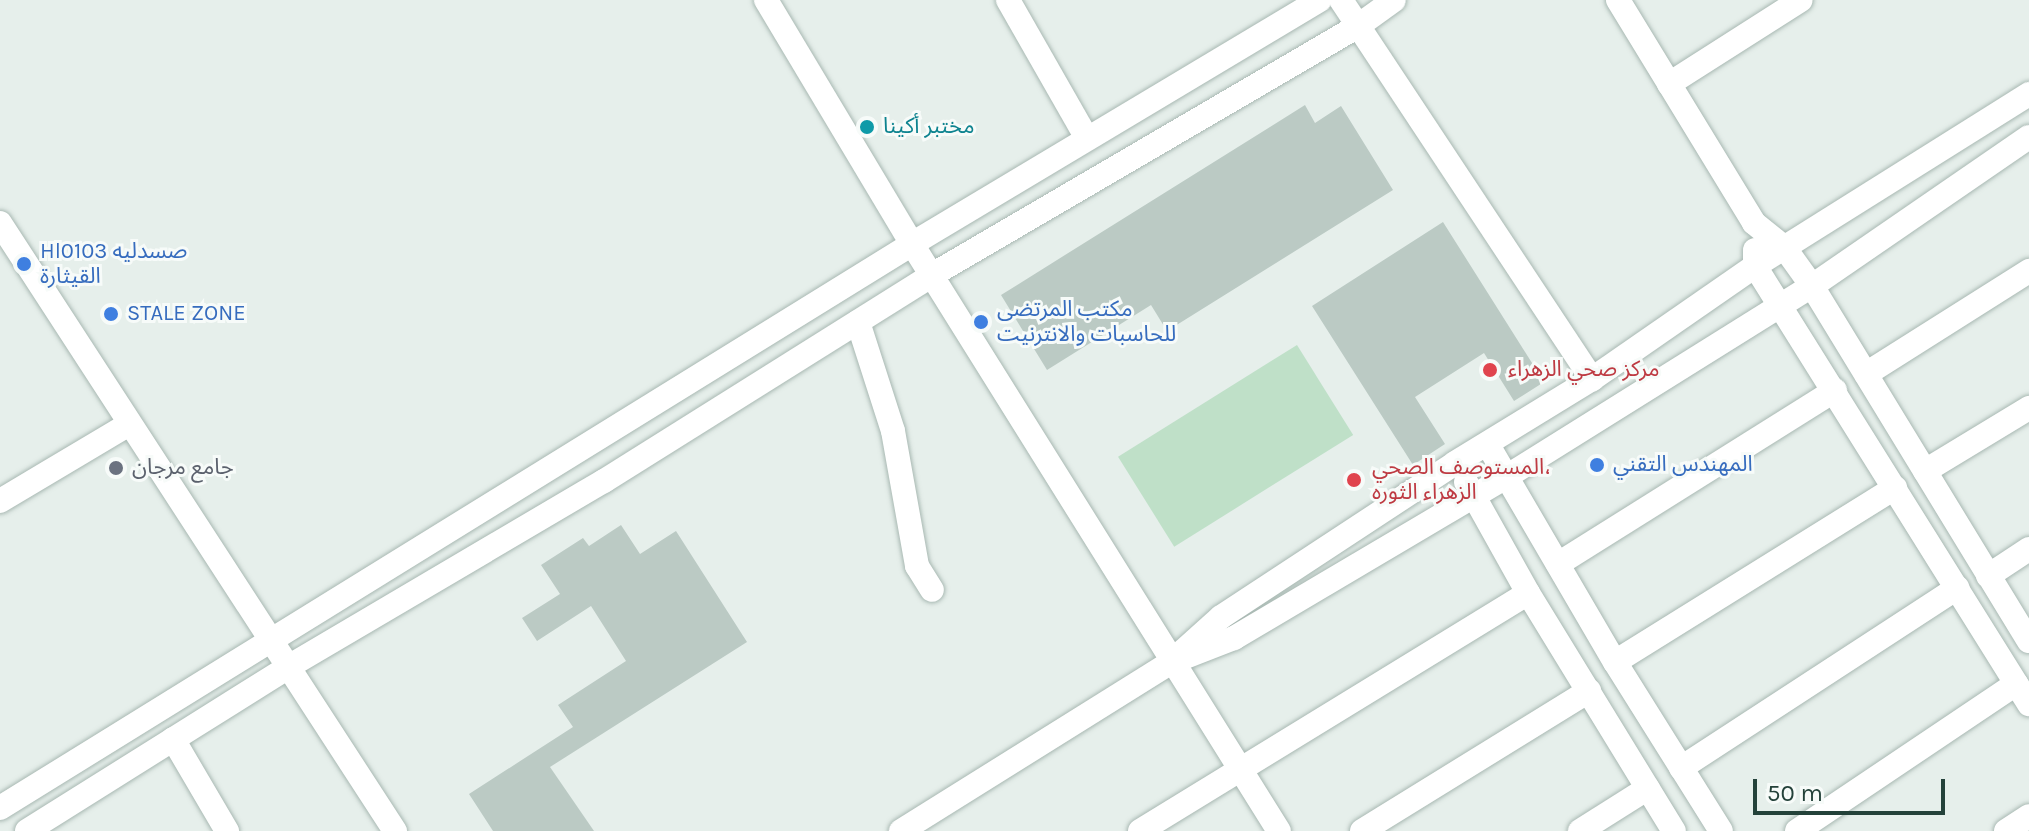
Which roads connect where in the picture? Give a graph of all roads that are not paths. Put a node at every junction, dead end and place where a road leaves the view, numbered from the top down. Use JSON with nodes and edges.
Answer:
{"nodes":[{"id":1,"x":766,"y":0,"type":"edge"},
{"id":2,"x":1008,"y":0,"type":"edge"},
{"id":3,"x":1320,"y":0,"type":"edge"},
{"id":4,"x":1341,"y":0,"type":"edge"},
{"id":5,"x":1394,"y":0,"type":"edge"},
{"id":6,"x":1618,"y":0,"type":"edge"},
{"id":7,"x":1801,"y":0,"type":"edge"},
{"id":8,"x":1358,"y":26,"type":"junction"},
{"id":9,"x":1669,"y":84,"type":"junction"},
{"id":10,"x":2029,"y":94,"type":"edge"},
{"id":11,"x":1086,"y":137,"type":"junction"},
{"id":12,"x":2029,"y":137,"type":"edge"},
{"id":13,"x":0,"y":223,"type":"edge"},
{"id":14,"x":1754,"y":223,"type":"junction"},
{"id":15,"x":912,"y":244,"type":"junction"},
{"id":16,"x":1784,"y":247,"type":"junction"},
{"id":17,"x":1755,"y":266,"type":"junction"},
{"id":18,"x":2029,"y":271,"type":"edge"},
{"id":19,"x":932,"y":275,"type":"junction"},
{"id":20,"x":1812,"y":286,"type":"junction"},
{"id":21,"x":1782,"y":305,"type":"junction"},
{"id":22,"x":858,"y":322,"type":"junction"},
{"id":23,"x":1866,"y":374,"type":"junction"},
{"id":24,"x":1592,"y":379,"type":"junction"},
{"id":25,"x":1835,"y":390,"type":"junction"},
{"id":26,"x":2029,"y":408,"type":"edge"},
{"id":27,"x":129,"y":424,"type":"junction"},
{"id":28,"x":1488,"y":445,"type":"junction"},
{"id":29,"x":1455,"y":463,"type":"junction"},
{"id":30,"x":1925,"y":471,"type":"junction"},
{"id":31,"x":1506,"y":477,"type":"junction"},
{"id":32,"x":1895,"y":488,"type":"junction"},
{"id":33,"x":1473,"y":495,"type":"junction"},
{"id":34,"x":0,"y":501,"type":"edge"},
{"id":35,"x":2029,"y":549,"type":"edge"},
{"id":36,"x":1558,"y":564,"type":"junction"},
{"id":37,"x":1988,"y":576,"type":"junction"},
{"id":38,"x":1957,"y":588,"type":"junction"},
{"id":39,"x":932,"y":590,"type":"dead end"},
{"id":40,"x":1528,"y":593,"type":"junction"},
{"id":41,"x":2029,"y":641,"type":"edge"},
{"id":42,"x":272,"y":642,"type":"junction"},
{"id":43,"x":1171,"y":662,"type":"junction"},
{"id":44,"x":1615,"y":662,"type":"junction"},
{"id":45,"x":288,"y":667,"type":"junction"},
{"id":46,"x":1589,"y":691,"type":"junction"},
{"id":47,"x":2023,"y":694,"type":"edge"},
{"id":48,"x":173,"y":739,"type":"junction"},
{"id":49,"x":1681,"y":768,"type":"junction"},
{"id":50,"x":1241,"y":769,"type":"junction"},
{"id":51,"x":1648,"y":788,"type":"junction"},
{"id":52,"x":0,"y":808,"type":"edge"},
{"id":53,"x":2029,"y":816,"type":"edge"},
{"id":54,"x":27,"y":831,"type":"edge"},
{"id":55,"x":227,"y":831,"type":"edge"},
{"id":56,"x":395,"y":831,"type":"edge"},
{"id":57,"x":901,"y":831,"type":"edge"},
{"id":58,"x":1140,"y":831,"type":"edge"},
{"id":59,"x":1279,"y":831,"type":"edge"},
{"id":60,"x":1362,"y":831,"type":"edge"},
{"id":61,"x":1580,"y":831,"type":"edge"},
{"id":62,"x":1674,"y":831,"type":"edge"},
{"id":63,"x":1721,"y":831,"type":"edge"},
{"id":64,"x":1797,"y":831,"type":"edge"},
{"id":65,"x":2006,"y":831,"type":"edge"}],
"edges":[{"from":1,"to":15,"type":"street"},
{"from":2,"to":11,"type":"street"},
{"from":3,"to":11,"type":"street"},
{"from":4,"to":8,"type":"street"},
{"from":5,"to":8,"type":"street"},
{"from":6,"to":9,"type":"street"},
{"from":7,"to":9,"type":"street"},
{"from":8,"to":19,"type":"street"},
{"from":8,"to":24,"type":"street"},
{"from":9,"to":14,"type":"street"},
{"from":10,"to":16,"type":"street"},
{"from":11,"to":15,"type":"street"},
{"from":12,"to":20,"type":"street"},
{"from":13,"to":27,"type":"street"},
{"from":14,"to":16,"type":"street"},
{"from":14,"to":17,"type":"street"},
{"from":15,"to":19,"type":"street"},
{"from":15,"to":42,"type":"street"},
{"from":16,"to":17,"type":"street"},
{"from":16,"to":20,"type":"street"},
{"from":17,"to":21,"type":"street"},
{"from":17,"to":24,"type":"street"},
{"from":18,"to":23,"type":"street"},
{"from":19,"to":22,"type":"street"},
{"from":19,"to":43,"type":"street"},
{"from":20,"to":21,"type":"street"},
{"from":20,"to":23,"type":"street"},
{"from":21,"to":25,"type":"street"},
{"from":21,"to":31,"type":"street"},
{"from":22,"to":39,"type":"street"},
{"from":22,"to":45,"type":"street"},
{"from":23,"to":30,"type":"street"},
{"from":24,"to":28,"type":"street"},
{"from":25,"to":32,"type":"street"},
{"from":25,"to":36,"type":"street"},
{"from":26,"to":30,"type":"street"},
{"from":27,"to":34,"type":"street"},
{"from":27,"to":42,"type":"street"},
{"from":28,"to":29,"type":"street"},
{"from":28,"to":31,"type":"street"},
{"from":29,"to":33,"type":"street"},
{"from":29,"to":43,"type":"street"},
{"from":30,"to":37,"type":"street"},
{"from":31,"to":33,"type":"street"},
{"from":31,"to":36,"type":"street"},
{"from":32,"to":38,"type":"street"},
{"from":32,"to":44,"type":"street"},
{"from":33,"to":40,"type":"street"},
{"from":33,"to":43,"type":"street"},
{"from":35,"to":37,"type":"street"},
{"from":36,"to":44,"type":"street"},
{"from":37,"to":41,"type":"street"},
{"from":38,"to":47,"type":"street"},
{"from":38,"to":49,"type":"street"},
{"from":40,"to":46,"type":"street"},
{"from":40,"to":50,"type":"street"},
{"from":42,"to":45,"type":"street"},
{"from":42,"to":52,"type":"street"},
{"from":43,"to":50,"type":"street"},
{"from":43,"to":57,"type":"street"},
{"from":44,"to":49,"type":"street"},
{"from":45,"to":48,"type":"street"},
{"from":45,"to":56,"type":"street"},
{"from":46,"to":51,"type":"street"},
{"from":46,"to":60,"type":"street"},
{"from":47,"to":64,"type":"street"},
{"from":48,"to":54,"type":"street"},
{"from":48,"to":55,"type":"street"},
{"from":49,"to":63,"type":"street"},
{"from":50,"to":58,"type":"street"},
{"from":50,"to":59,"type":"street"},
{"from":51,"to":61,"type":"street"},
{"from":51,"to":62,"type":"street"},
{"from":53,"to":65,"type":"street"}]}
